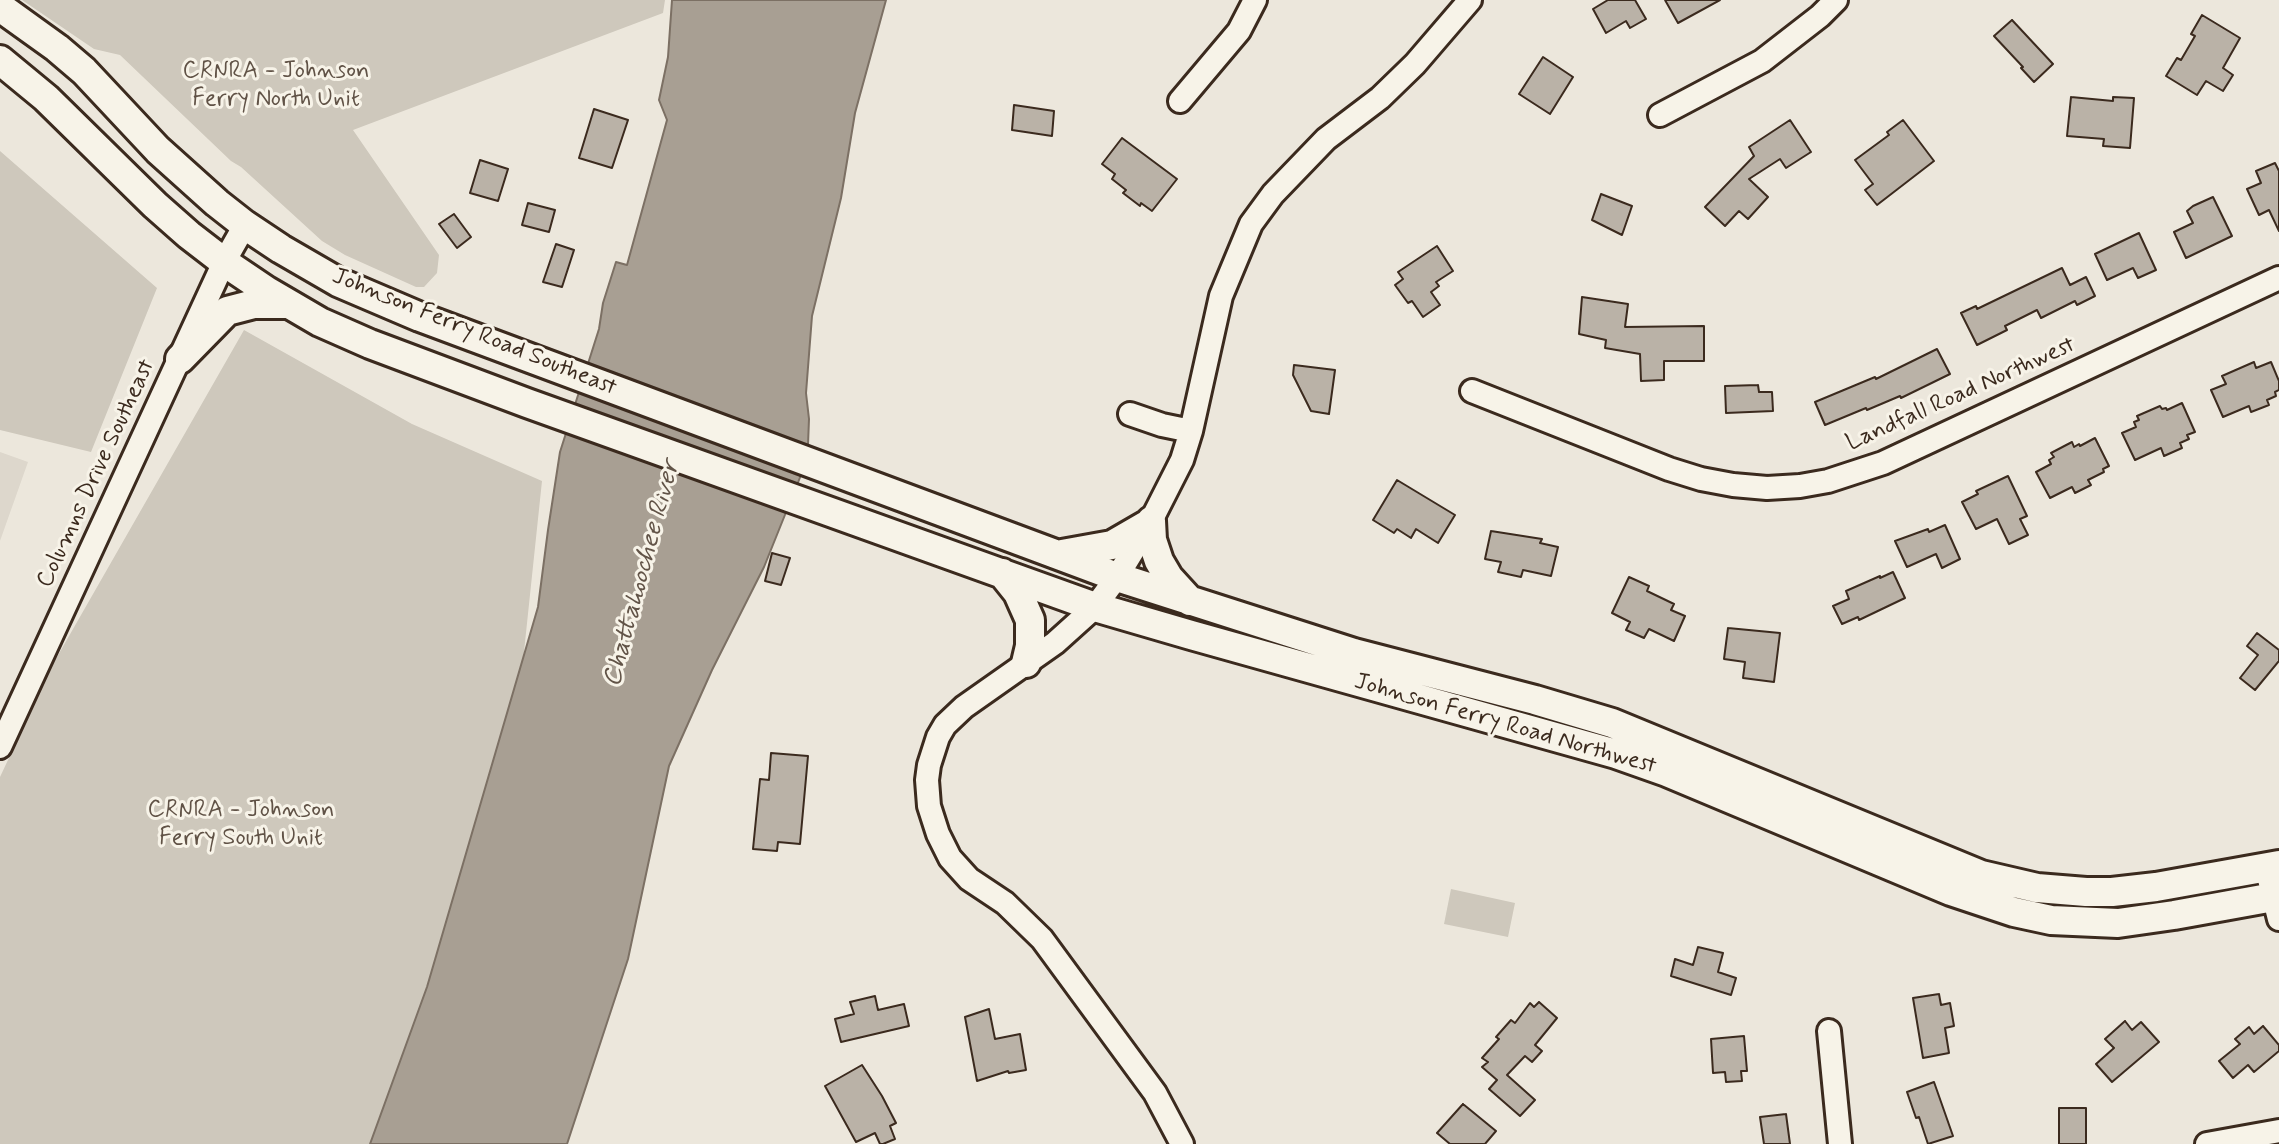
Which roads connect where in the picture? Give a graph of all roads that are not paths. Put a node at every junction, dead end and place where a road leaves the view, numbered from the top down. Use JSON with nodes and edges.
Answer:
{"nodes":[{"id":1,"x":1255,"y":0,"type":"edge"},
{"id":2,"x":1470,"y":0,"type":"edge"},
{"id":3,"x":1836,"y":0,"type":"edge"},
{"id":4,"x":0,"y":7,"type":"edge"},
{"id":5,"x":0,"y":60,"type":"edge"},
{"id":6,"x":1180,"y":101,"type":"dead end"},
{"id":7,"x":1660,"y":115,"type":"dead end"},
{"id":8,"x":245,"y":225,"type":"junction"},
{"id":9,"x":224,"y":262,"type":"junction"},
{"id":10,"x":2279,"y":278,"type":"edge"},
{"id":11,"x":288,"y":304,"type":"junction"},
{"id":12,"x":180,"y":359,"type":"junction"},
{"id":13,"x":1472,"y":391,"type":"dead end"},
{"id":14,"x":1130,"y":414,"type":"dead end"},
{"id":15,"x":1191,"y":431,"type":"junction"},
{"id":16,"x":839,"y":472,"type":"joint"},
{"id":17,"x":825,"y":509,"type":"joint"},
{"id":18,"x":1150,"y":522,"type":"junction"},
{"id":19,"x":1057,"y":554,"type":"junction"},
{"id":20,"x":1002,"y":573,"type":"junction"},
{"id":21,"x":1117,"y":577,"type":"junction"},
{"id":22,"x":1190,"y":601,"type":"junction"},
{"id":23,"x":1095,"y":607,"type":"junction"},
{"id":24,"x":1026,"y":663,"type":"junction"},
{"id":25,"x":0,"y":747,"type":"edge"},
{"id":26,"x":2273,"y":866,"type":"edge"},
{"id":27,"x":2277,"y":904,"type":"edge"},
{"id":28,"x":1829,"y":1031,"type":"dead end"},
{"id":29,"x":2279,"y":1131,"type":"edge"},
{"id":30,"x":1182,"y":1144,"type":"edge"},
{"id":31,"x":1840,"y":1144,"type":"edge"},
{"id":32,"x":2207,"y":1144,"type":"edge"}],
"edges":[{"from":1,"to":6,"type":"street"},
{"from":2,"to":15,"type":"street"},
{"from":3,"to":7,"type":"street"},
{"from":4,"to":8,"type":"main road","name":"Johnson Ferry Road Southeast"},
{"from":5,"to":9,"type":"main road","name":"Johnson Ferry Road Southeast"},
{"from":8,"to":9,"type":"street","name":"Columns Drive Southeast"},
{"from":8,"to":16,"type":"main road","name":"Johnson Ferry Road Southeast"},
{"from":9,"to":11,"type":"main road","name":"Johnson Ferry Road Southeast"},
{"from":9,"to":12,"type":"street","name":"Columns Drive Southeast"},
{"from":10,"to":13,"type":"street","name":"Landfall Road Northwest"},
{"from":11,"to":12,"type":"main road"},
{"from":11,"to":17,"type":"main road","name":"Johnson Ferry Road Southeast"},
{"from":12,"to":25,"type":"street","name":"Columns Drive Southeast"},
{"from":14,"to":15,"type":"street"},
{"from":15,"to":18,"type":"street"},
{"from":16,"to":19,"type":"main road","name":"Johnson Ferry Road Northwest"},
{"from":17,"to":20,"type":"main road","name":"Johnson Ferry Road Northwest"},
{"from":18,"to":19,"type":"main road"},
{"from":18,"to":21,"type":"street"},
{"from":18,"to":22,"type":"main road"},
{"from":19,"to":21,"type":"main road","name":"Johnson Ferry Road Northwest"},
{"from":20,"to":23,"type":"main road","name":"Johnson Ferry Road Northwest"},
{"from":20,"to":24,"type":"main road"},
{"from":21,"to":22,"type":"main road","name":"Johnson Ferry Road Northwest"},
{"from":21,"to":23,"type":"street"},
{"from":22,"to":26,"type":"main road","name":"Johnson Ferry Road Northwest"},
{"from":23,"to":24,"type":"street"},
{"from":23,"to":27,"type":"main road","name":"Johnson Ferry Road Northwest"},
{"from":24,"to":30,"type":"street"},
{"from":26,"to":27,"type":"street"},
{"from":28,"to":31,"type":"street"},
{"from":29,"to":32,"type":"street"}]}
